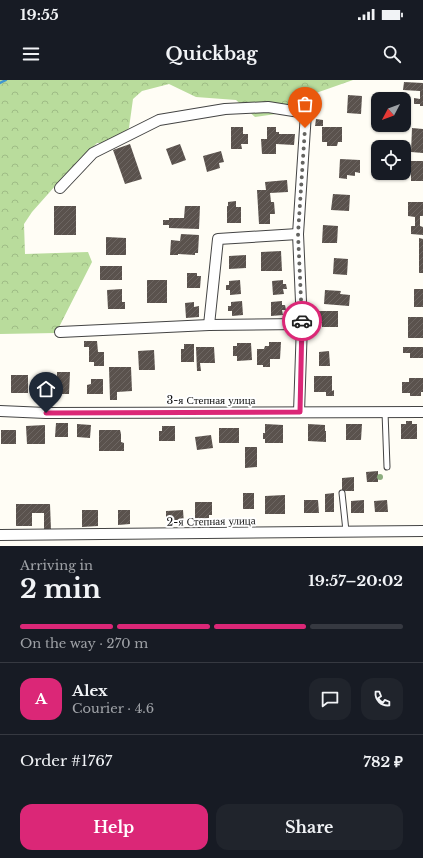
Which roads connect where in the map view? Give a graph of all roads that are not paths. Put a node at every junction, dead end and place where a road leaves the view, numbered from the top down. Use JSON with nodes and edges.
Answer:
{"nodes":[{"id":1,"x":60,"y":188,"type":"dead end"},
{"id":2,"x":298,"y":234,"type":"junction"},
{"id":3,"x":302,"y":324,"type":"junction"},
{"id":4,"x":209,"y":325,"type":"junction"},
{"id":5,"x":60,"y":332,"type":"dead end"},
{"id":6,"x":0,"y":412,"type":"edge"},
{"id":7,"x":300,"y":412,"type":"junction"},
{"id":8,"x":385,"y":412,"type":"junction"},
{"id":9,"x":423,"y":412,"type":"edge"},
{"id":10,"x":387,"y":467,"type":"dead end"},
{"id":11,"x":342,"y":493,"type":"dead end"},
{"id":12,"x":346,"y":531,"type":"junction"},
{"id":13,"x":423,"y":531,"type":"edge"},
{"id":14,"x":0,"y":535,"type":"edge"}],
"edges":[{"from":1,"to":2,"type":"street"},
{"from":2,"to":3,"type":"street"},
{"from":2,"to":4,"type":"street"},
{"from":3,"to":4,"type":"street"},
{"from":3,"to":7,"type":"street"},
{"from":4,"to":5,"type":"street"},
{"from":6,"to":7,"type":"street","name":"3-я Степная улица"},
{"from":7,"to":8,"type":"street","name":"3-я Степная улица"},
{"from":8,"to":9,"type":"street","name":"3-я Степная улица"},
{"from":8,"to":10,"type":"lane"},
{"from":11,"to":12,"type":"lane"},
{"from":12,"to":13,"type":"street","name":"2-я Степная улица"},
{"from":12,"to":14,"type":"street","name":"2-я Степная улица"}]}
